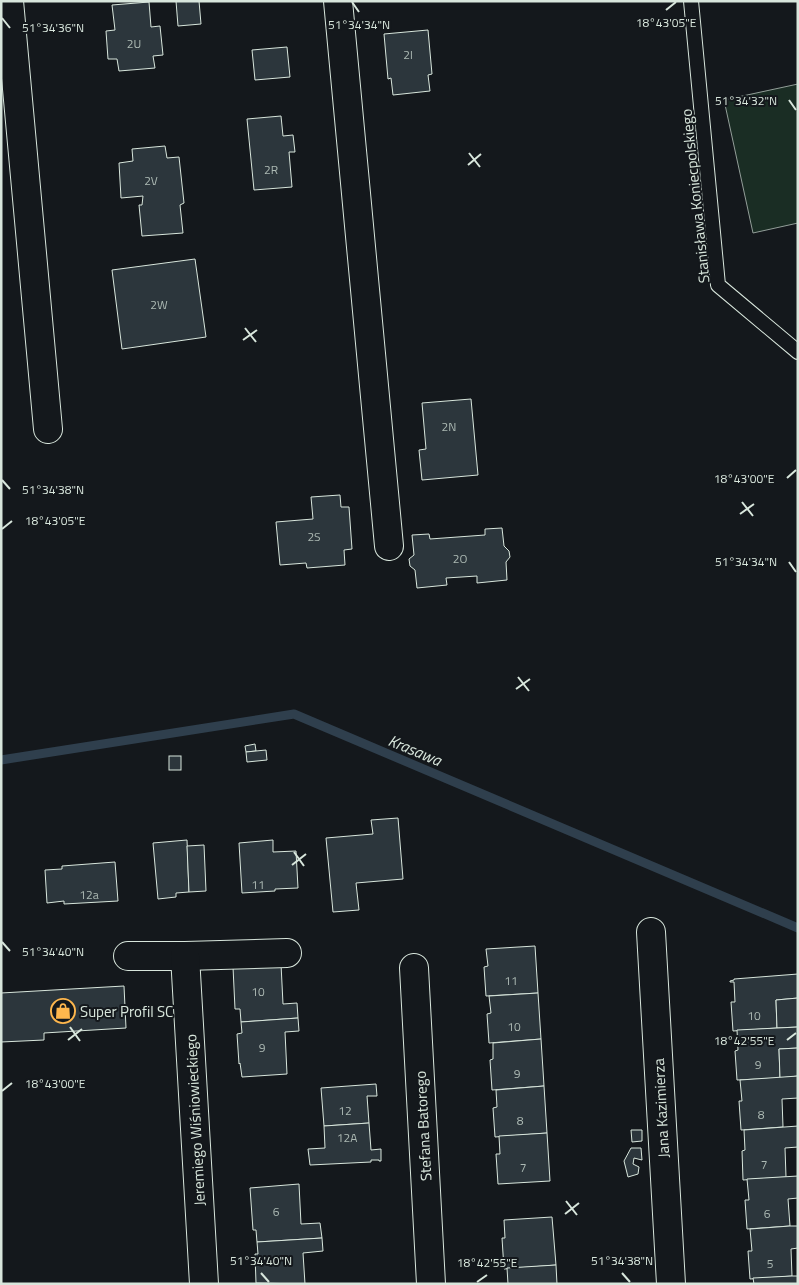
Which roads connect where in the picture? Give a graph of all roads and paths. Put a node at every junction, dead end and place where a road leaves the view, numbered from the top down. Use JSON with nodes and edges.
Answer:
{"nodes":[{"id":1,"x":9,"y":1,"type":"edge"},
{"id":2,"x":338,"y":1,"type":"edge"},
{"id":3,"x":691,"y":1,"type":"edge"},
{"id":4,"x":798,"y":352,"type":"edge"},
{"id":5,"x":48,"y":429,"type":"dead end"},
{"id":6,"x":389,"y":546,"type":"dead end"},
{"id":7,"x":651,"y":932,"type":"dead end"},
{"id":8,"x":287,"y":953,"type":"dead end"},
{"id":9,"x":128,"y":956,"type":"dead end"},
{"id":10,"x":185,"y":956,"type":"junction"},
{"id":11,"x":414,"y":968,"type":"dead end"},
{"id":12,"x":204,"y":1284,"type":"edge"},
{"id":13,"x":431,"y":1284,"type":"edge"},
{"id":14,"x":671,"y":1284,"type":"edge"}],
"edges":[{"from":1,"to":5,"type":"street"},
{"from":2,"to":6,"type":"street"},
{"from":3,"to":4,"type":"lane","name":"Stanisława Koniecpolskiego"},
{"from":7,"to":14,"type":"street","name":"Jana Kazimierza"},
{"from":8,"to":10,"type":"street"},
{"from":9,"to":10,"type":"street"},
{"from":10,"to":12,"type":"street","name":"Jeremiego Wiśniowieckiego"},
{"from":11,"to":13,"type":"street","name":"Stefana Batorego"}]}
